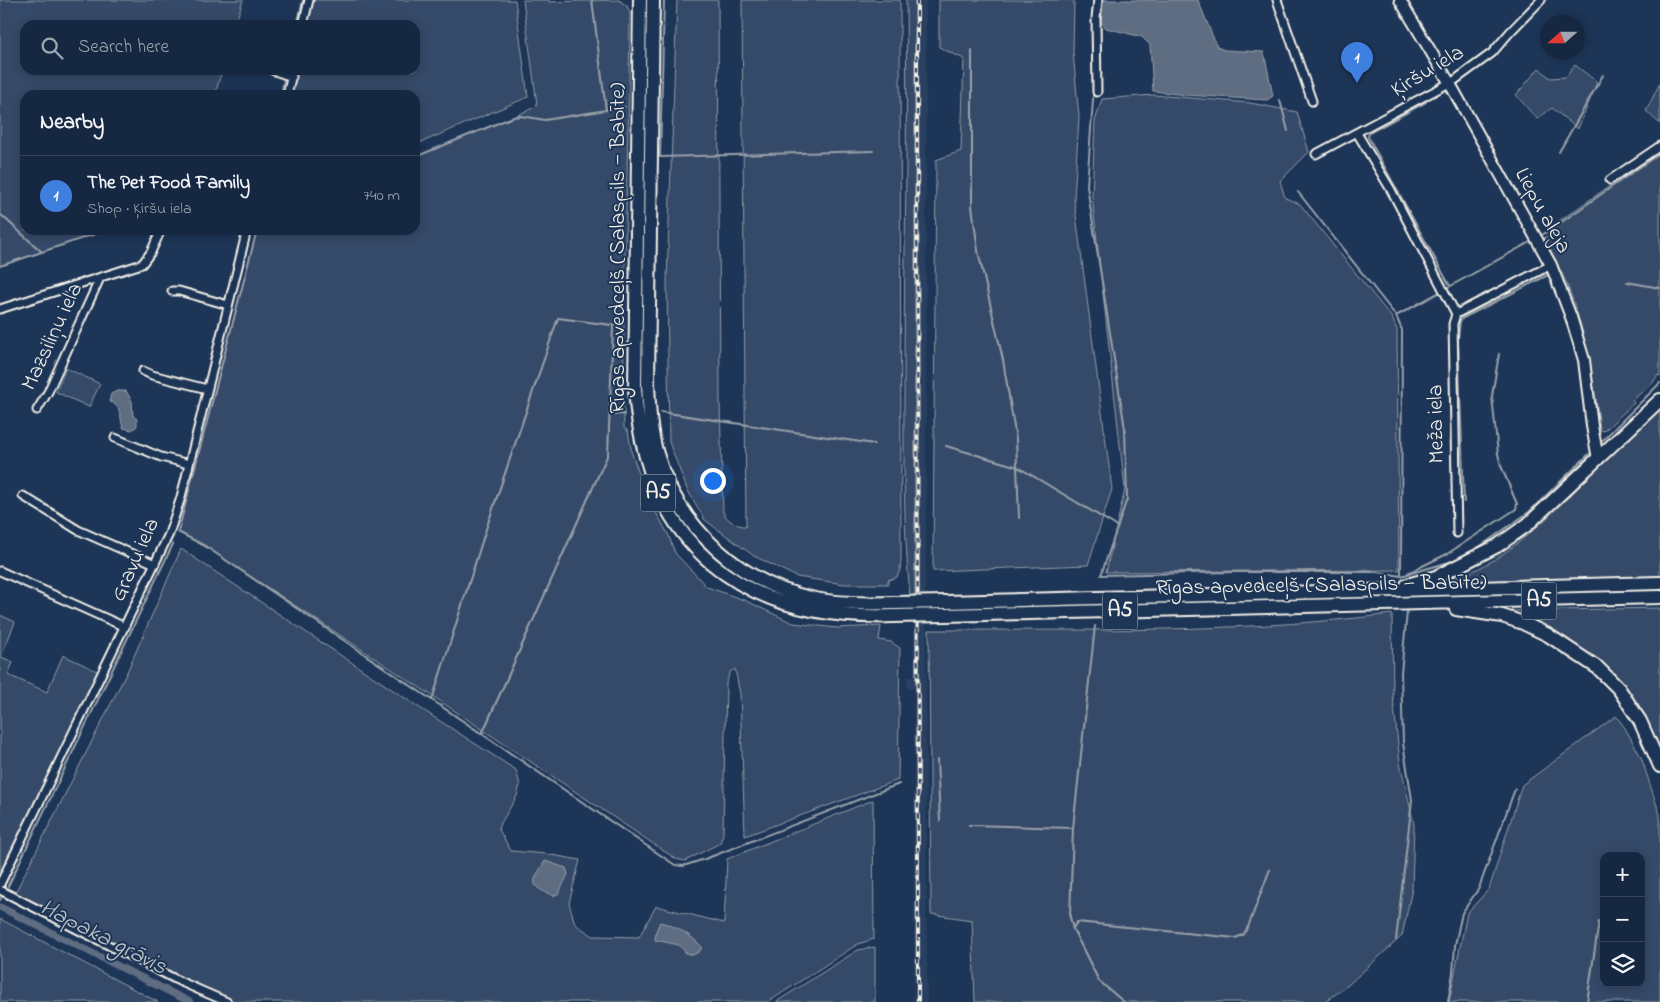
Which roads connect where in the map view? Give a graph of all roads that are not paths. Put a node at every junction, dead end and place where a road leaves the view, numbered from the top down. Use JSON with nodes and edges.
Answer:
{"nodes":[{"id":1,"x":309,"y":0,"type":"edge"},
{"id":2,"x":640,"y":0,"type":"edge"},
{"id":3,"x":653,"y":0,"type":"edge"},
{"id":4,"x":1098,"y":0,"type":"edge"},
{"id":5,"x":1276,"y":0,"type":"edge"},
{"id":6,"x":1400,"y":0,"type":"edge"},
{"id":7,"x":1541,"y":0,"type":"edge"},
{"id":8,"x":304,"y":20,"type":"edge"},
{"id":9,"x":292,"y":75,"type":"edge"},
{"id":10,"x":1449,"y":82,"type":"junction"},
{"id":11,"x":288,"y":90,"type":"edge"},
{"id":12,"x":1097,"y":92,"type":"dead end"},
{"id":13,"x":1312,"y":101,"type":"dead end"},
{"id":14,"x":1356,"y":133,"type":"junction"},
{"id":15,"x":1660,"y":146,"type":"edge"},
{"id":16,"x":1316,"y":154,"type":"dead end"},
{"id":17,"x":1610,"y":180,"type":"dead end"},
{"id":18,"x":159,"y":235,"type":"edge"},
{"id":19,"x":246,"y":235,"type":"edge"},
{"id":20,"x":1551,"y":265,"type":"junction"},
{"id":21,"x":100,"y":278,"type":"junction"},
{"id":22,"x":172,"y":291,"type":"dead end"},
{"id":23,"x":228,"y":305,"type":"junction"},
{"id":24,"x":0,"y":309,"type":"edge"},
{"id":25,"x":1456,"y":314,"type":"junction"},
{"id":26,"x":143,"y":371,"type":"dead end"},
{"id":27,"x":208,"y":389,"type":"junction"},
{"id":28,"x":1660,"y":400,"type":"edge"},
{"id":29,"x":37,"y":410,"type":"dead end"},
{"id":30,"x":115,"y":438,"type":"dead end"},
{"id":31,"x":1598,"y":459,"type":"junction"},
{"id":32,"x":189,"y":464,"type":"junction"},
{"id":33,"x":24,"y":496,"type":"dead end"},
{"id":34,"x":1457,"y":533,"type":"dead end"},
{"id":35,"x":155,"y":564,"type":"junction"},
{"id":36,"x":0,"y":571,"type":"edge"},
{"id":37,"x":1660,"y":583,"type":"edge"},
{"id":38,"x":1382,"y":591,"type":"junction"},
{"id":39,"x":1660,"y":598,"type":"edge"},
{"id":40,"x":1419,"y":604,"type":"junction"},
{"id":41,"x":946,"y":609,"type":"junction"},
{"id":42,"x":894,"y":610,"type":"junction"},
{"id":43,"x":125,"y":627,"type":"junction"},
{"id":44,"x":1660,"y":766,"type":"edge"},
{"id":45,"x":0,"y":884,"type":"edge"},
{"id":46,"x":0,"y":890,"type":"edge"},
{"id":47,"x":227,"y":1002,"type":"edge"}],
"edges":[{"from":1,"to":8,"type":"street"},
{"from":2,"to":42,"type":"highway","name":"Rīgas apvedceļš (Salaspils — Babīte)","number":"A5"},
{"from":3,"to":42,"type":"highway","name":"Rīgas apvedceļš (Salaspils — Babīte)","number":"A5"},
{"from":4,"to":12,"type":"street"},
{"from":5,"to":13,"type":"street"},
{"from":6,"to":10,"type":"street","name":"Liepu aleja"},
{"from":7,"to":10,"type":"street","name":"Ķiršu iela"},
{"from":9,"to":11,"type":"street"},
{"from":10,"to":14,"type":"street","name":"Ķiršu iela"},
{"from":10,"to":20,"type":"street","name":"Liepu aleja"},
{"from":14,"to":16,"type":"street","name":"Ķiršu iela"},
{"from":14,"to":25,"type":"street"},
{"from":15,"to":17,"type":"street"},
{"from":18,"to":21,"type":"street"},
{"from":19,"to":23,"type":"street","name":"Gravu iela"},
{"from":20,"to":25,"type":"street"},
{"from":20,"to":31,"type":"street","name":"Liepu aleja"},
{"from":21,"to":24,"type":"street"},
{"from":21,"to":29,"type":"street","name":"Mazsiliņu iela"},
{"from":22,"to":23,"type":"street"},
{"from":23,"to":27,"type":"street","name":"Gravu iela"},
{"from":25,"to":34,"type":"street","name":"Meža iela"},
{"from":26,"to":27,"type":"street"},
{"from":27,"to":32,"type":"street","name":"Gravu iela"},
{"from":28,"to":31,"type":"highway"},
{"from":30,"to":32,"type":"street"},
{"from":31,"to":38,"type":"highway"},
{"from":32,"to":35,"type":"street","name":"Gravu iela"},
{"from":33,"to":35,"type":"street"},
{"from":35,"to":43,"type":"street","name":"Gravu iela"},
{"from":36,"to":43,"type":"street"},
{"from":37,"to":38,"type":"highway","name":"Rīgas apvedceļš (Salaspils — Babīte)","number":"A5"},
{"from":38,"to":41,"type":"highway","name":"Rīgas apvedceļš (Salaspils — Babīte)","number":"A5"},
{"from":39,"to":40,"type":"highway","name":"Rīgas apvedceļš (Salaspils — Babīte)","number":"A5"},
{"from":40,"to":41,"type":"highway","name":"Rīgas apvedceļš (Salaspils — Babīte)","number":"A5"},
{"from":40,"to":44,"type":"highway"},
{"from":41,"to":42,"type":"highway","name":"Rīgas apvedceļš (Salaspils — Babīte)","number":"A5","bridge":true},
{"from":43,"to":45,"type":"street","name":"Gravu iela"},
{"from":46,"to":47,"type":"street"}]}
